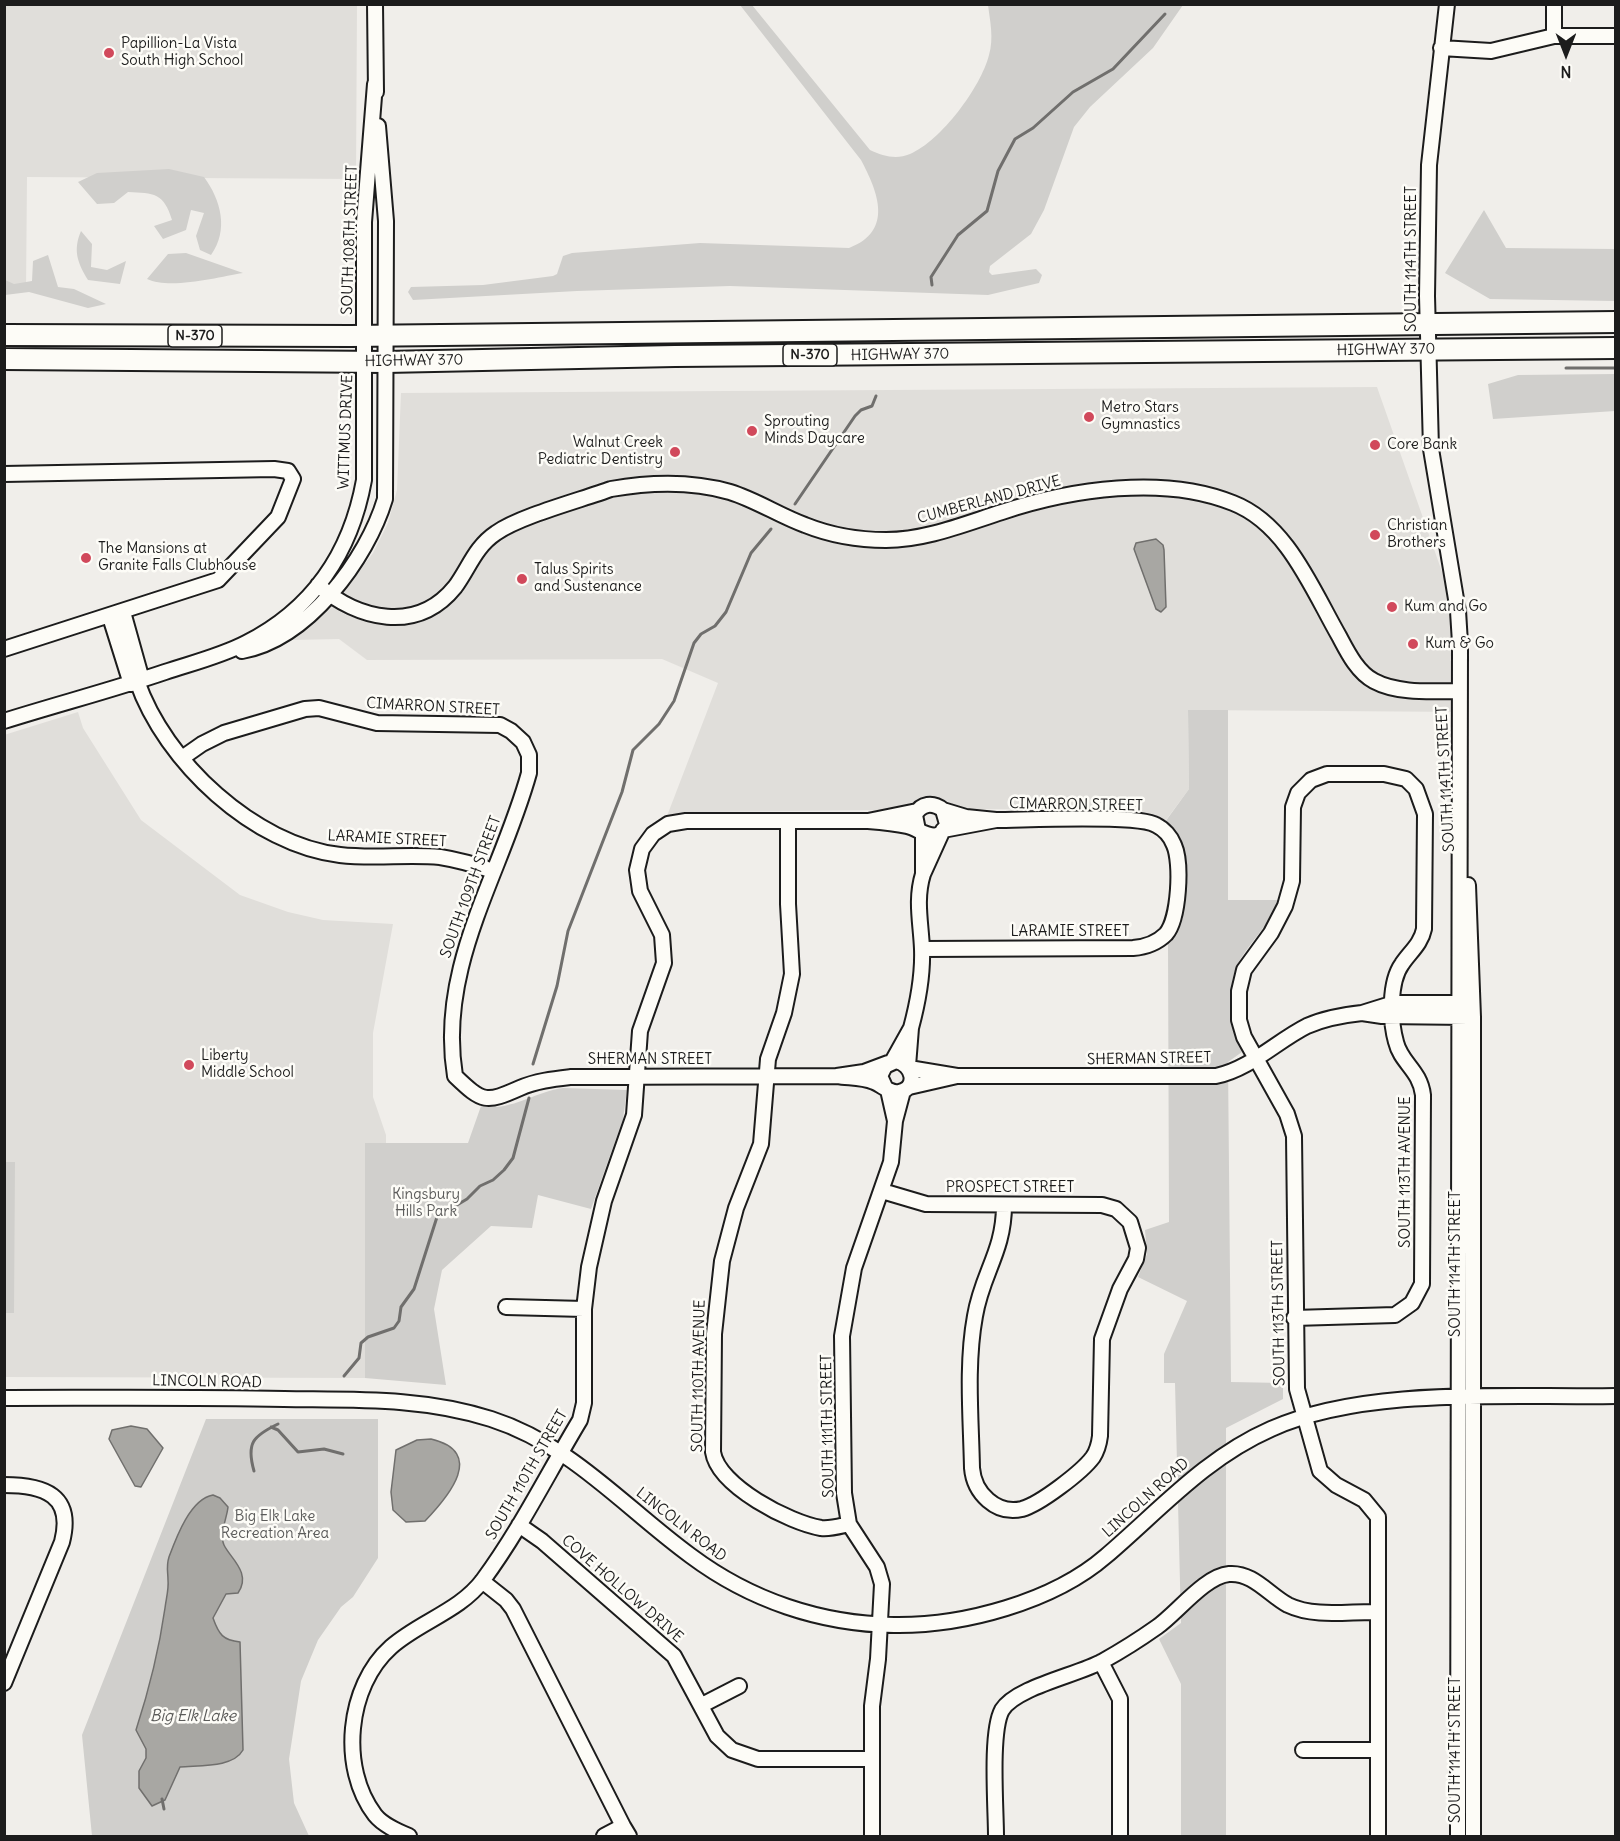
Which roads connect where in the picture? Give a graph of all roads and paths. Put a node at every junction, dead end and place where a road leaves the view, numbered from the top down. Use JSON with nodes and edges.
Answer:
{"nodes":[{"id":1,"x":375,"y":4,"type":"edge"},
{"id":2,"x":1447,"y":4,"type":"edge"},
{"id":3,"x":1554,"y":4,"type":"edge"},
{"id":4,"x":1554,"y":36,"type":"junction"},
{"id":5,"x":1616,"y":36,"type":"edge"},
{"id":6,"x":1441,"y":48,"type":"junction"},
{"id":7,"x":375,"y":84,"type":"junction"},
{"id":8,"x":1616,"y":322,"type":"edge"},
{"id":9,"x":1427,"y":324,"type":"junction"},
{"id":10,"x":4,"y":335,"type":"edge"},
{"id":11,"x":364,"y":336,"type":"junction"},
{"id":12,"x":386,"y":336,"type":"junction"},
{"id":13,"x":1616,"y":348,"type":"edge"},
{"id":14,"x":1429,"y":349,"type":"junction"},
{"id":15,"x":4,"y":359,"type":"edge"},
{"id":16,"x":364,"y":362,"type":"junction"},
{"id":17,"x":386,"y":362,"type":"junction"},
{"id":18,"x":4,"y":474,"type":"edge"},
{"id":19,"x":318,"y":585,"type":"junction"},
{"id":20,"x":330,"y":595,"type":"junction"},
{"id":21,"x":123,"y":612,"type":"junction"},
{"id":22,"x":110,"y":616,"type":"junction"},
{"id":23,"x":4,"y":649,"type":"edge"},
{"id":24,"x":218,"y":655,"type":"junction"},
{"id":25,"x":137,"y":682,"type":"junction"},
{"id":26,"x":1459,"y":691,"type":"junction"},
{"id":27,"x":4,"y":721,"type":"edge"},
{"id":28,"x":514,"y":733,"type":"joint"},
{"id":29,"x":182,"y":758,"type":"junction"},
{"id":30,"x":1304,"y":786,"type":"joint"},
{"id":31,"x":943,"y":810,"type":"junction"},
{"id":32,"x":917,"y":811,"type":"junction"},
{"id":33,"x":996,"y":820,"type":"junction"},
{"id":34,"x":788,"y":821,"type":"junction"},
{"id":35,"x":868,"y":821,"type":"junction"},
{"id":36,"x":943,"y":831,"type":"junction"},
{"id":37,"x":920,"y":832,"type":"junction"},
{"id":38,"x":493,"y":872,"type":"junction"},
{"id":39,"x":923,"y":874,"type":"junction"},
{"id":40,"x":1177,"y":888,"type":"joint"},
{"id":41,"x":922,"y":949,"type":"junction"},
{"id":42,"x":1394,"y":1010,"type":"junction"},
{"id":43,"x":1466,"y":1010,"type":"junction"},
{"id":44,"x":911,"y":1028,"type":"junction"},
{"id":45,"x":1255,"y":1058,"type":"junction"},
{"id":46,"x":890,"y":1062,"type":"junction"},
{"id":47,"x":909,"y":1067,"type":"junction"},
{"id":48,"x":837,"y":1076,"type":"junction"},
{"id":49,"x":957,"y":1076,"type":"junction"},
{"id":50,"x":637,"y":1077,"type":"junction"},
{"id":51,"x":766,"y":1077,"type":"junction"},
{"id":52,"x":469,"y":1089,"type":"joint"},
{"id":53,"x":886,"y":1089,"type":"junction"},
{"id":54,"x":906,"y":1089,"type":"junction"},
{"id":55,"x":895,"y":1121,"type":"junction"},
{"id":56,"x":882,"y":1191,"type":"junction"},
{"id":57,"x":1004,"y":1205,"type":"junction"},
{"id":58,"x":506,"y":1307,"type":"dead end"},
{"id":59,"x":584,"y":1309,"type":"junction"},
{"id":60,"x":1294,"y":1318,"type":"junction"},
{"id":61,"x":1616,"y":1396,"type":"edge"},
{"id":62,"x":4,"y":1398,"type":"edge"},
{"id":63,"x":1466,"y":1398,"type":"junction"},
{"id":64,"x":1304,"y":1415,"type":"junction"},
{"id":65,"x":562,"y":1452,"type":"junction"},
{"id":66,"x":4,"y":1485,"type":"edge"},
{"id":67,"x":849,"y":1524,"type":"junction"},
{"id":68,"x":519,"y":1525,"type":"junction"},
{"id":69,"x":482,"y":1581,"type":"junction"},
{"id":70,"x":1378,"y":1612,"type":"junction"},
{"id":71,"x":880,"y":1624,"type":"junction"},
{"id":72,"x":1101,"y":1662,"type":"junction"},
{"id":73,"x":4,"y":1683,"type":"edge"},
{"id":74,"x":739,"y":1686,"type":"dead end"},
{"id":75,"x":702,"y":1705,"type":"junction"},
{"id":76,"x":1303,"y":1750,"type":"dead end"},
{"id":77,"x":1378,"y":1750,"type":"junction"},
{"id":78,"x":872,"y":1759,"type":"junction"},
{"id":79,"x":626,"y":1831,"type":"edge"},
{"id":80,"x":409,"y":1836,"type":"edge"},
{"id":81,"x":604,"y":1836,"type":"edge"},
{"id":82,"x":872,"y":1836,"type":"edge"},
{"id":83,"x":996,"y":1836,"type":"edge"},
{"id":84,"x":1120,"y":1836,"type":"edge"},
{"id":85,"x":1378,"y":1836,"type":"edge"},
{"id":86,"x":1458,"y":1836,"type":"edge"},
{"id":87,"x":1473,"y":1836,"type":"edge"}],
"edges":[{"from":1,"to":7,"type":"street","name":"SOUTH 108TH STREET"},
{"from":2,"to":6,"type":"street","name":"SOUTH 114TH STREET"},
{"from":3,"to":4,"type":"street"},
{"from":4,"to":5,"type":"street"},
{"from":4,"to":6,"type":"street"},
{"from":6,"to":9,"type":"street","name":"SOUTH 114TH STREET"},
{"from":7,"to":11,"type":"street","name":"SOUTH 108TH STREET"},
{"from":7,"to":12,"type":"street","name":"SOUTH 108TH STREET"},
{"from":8,"to":9,"type":"highway","name":"HIGHWAY 370","number":"N-370"},
{"from":9,"to":12,"type":"highway","name":"HIGHWAY 370","number":"N-370"},
{"from":9,"to":14,"type":"street","name":"SOUTH 114TH STREET"},
{"from":10,"to":11,"type":"highway","name":"HIGHWAY 370","number":"N-370"},
{"from":11,"to":12,"type":"highway","name":"HIGHWAY 370","number":"N-370"},
{"from":11,"to":16,"type":"street","name":"SOUTH 108TH STREET"},
{"from":12,"to":17,"type":"street","name":"WITTMUS DRIVE"},
{"from":13,"to":14,"type":"highway","name":"HIGHWAY 370","number":"N-370"},
{"from":14,"to":17,"type":"highway","name":"HIGHWAY 370","number":"N-370"},
{"from":14,"to":26,"type":"street","name":"SOUTH 114TH STREET"},
{"from":15,"to":16,"type":"highway","name":"HIGHWAY 370","number":"N-370"},
{"from":16,"to":17,"type":"highway","name":"HIGHWAY 370","number":"N-370"},
{"from":16,"to":19,"type":"street","name":"WITTMUS DRIVE"},
{"from":17,"to":20,"type":"street","name":"WITTMUS DRIVE"},
{"from":18,"to":21,"type":"street"},
{"from":19,"to":20,"type":"street","name":"CUMBERLAND DRIVE"},
{"from":19,"to":24,"type":"street","name":"WITTMUS DRIVE"},
{"from":20,"to":24,"type":"street","name":"WITTMUS DRIVE"},
{"from":20,"to":26,"type":"street","name":"CUMBERLAND DRIVE"},
{"from":21,"to":22,"type":"street"},
{"from":21,"to":25,"type":"street"},
{"from":22,"to":23,"type":"street"},
{"from":22,"to":25,"type":"street"},
{"from":24,"to":25,"type":"street","name":"WITTMUS DRIVE"},
{"from":25,"to":27,"type":"street","name":"WITTMUS DRIVE"},
{"from":25,"to":29,"type":"street","name":"LARAMIE STREET"},
{"from":26,"to":43,"type":"street","name":"SOUTH 114TH STREET"},
{"from":28,"to":29,"type":"street","name":"CIMARRON STREET"},
{"from":28,"to":38,"type":"street","name":"SOUTH 109TH STREET"},
{"from":29,"to":38,"type":"street","name":"LARAMIE STREET"},
{"from":30,"to":42,"type":"street","name":"SOUTH 113TH AVENUE"},
{"from":30,"to":45,"type":"street","name":"SOUTH 113TH STREET"},
{"from":31,"to":32,"type":"street"},
{"from":31,"to":33,"type":"street","name":"CIMARRON STREET"},
{"from":31,"to":36,"type":"street"},
{"from":32,"to":35,"type":"street"},
{"from":32,"to":37,"type":"street"},
{"from":33,"to":36,"type":"street","name":"CIMARRON STREET"},
{"from":33,"to":40,"type":"street","name":"CIMARRON STREET"},
{"from":34,"to":35,"type":"street"},
{"from":34,"to":50,"type":"street","name":"SOUTH 110TH STREET"},
{"from":34,"to":51,"type":"street","name":"SOUTH 110TH AVENUE"},
{"from":35,"to":37,"type":"street"},
{"from":36,"to":37,"type":"street"},
{"from":36,"to":39,"type":"street"},
{"from":37,"to":39,"type":"street"},
{"from":38,"to":52,"type":"street","name":"SOUTH 109TH STREET"},
{"from":39,"to":41,"type":"street"},
{"from":40,"to":41,"type":"street","name":"LARAMIE STREET"},
{"from":41,"to":44,"type":"street"},
{"from":42,"to":43,"type":"street","name":"SHERMAN STREET"},
{"from":42,"to":45,"type":"street","name":"SHERMAN STREET"},
{"from":42,"to":60,"type":"street","name":"SOUTH 113TH AVENUE"},
{"from":43,"to":63,"type":"street","name":"SOUTH 114TH STREET"},
{"from":44,"to":46,"type":"street"},
{"from":44,"to":47,"type":"street"},
{"from":45,"to":49,"type":"street","name":"SHERMAN STREET"},
{"from":45,"to":60,"type":"street","name":"SOUTH 113TH STREET"},
{"from":46,"to":47,"type":"street"},
{"from":46,"to":48,"type":"street","name":"SHERMAN STREET"},
{"from":46,"to":53,"type":"street"},
{"from":47,"to":49,"type":"street","name":"SHERMAN STREET"},
{"from":47,"to":54,"type":"street"},
{"from":48,"to":51,"type":"street","name":"SHERMAN STREET"},
{"from":48,"to":53,"type":"street","name":"SHERMAN STREET"},
{"from":49,"to":54,"type":"street","name":"SHERMAN STREET"},
{"from":50,"to":51,"type":"street","name":"SHERMAN STREET"},
{"from":50,"to":52,"type":"street","name":"SHERMAN STREET"},
{"from":50,"to":59,"type":"street","name":"SOUTH 110TH STREET"},
{"from":51,"to":67,"type":"street","name":"SOUTH 110TH AVENUE"},
{"from":53,"to":54,"type":"street"},
{"from":53,"to":55,"type":"street","name":"SOUTH 111TH STREET"},
{"from":54,"to":55,"type":"street","name":"SOUTH 111TH STREET"},
{"from":55,"to":56,"type":"street","name":"SOUTH 111TH STREET"},
{"from":56,"to":57,"type":"street","name":"PROSPECT STREET"},
{"from":56,"to":67,"type":"street","name":"SOUTH 111TH STREET"},
{"from":57,"to":57,"type":"street","name":"PROSPECT STREET"},
{"from":58,"to":59,"type":"street"},
{"from":59,"to":65,"type":"street","name":"SOUTH 110TH STREET"},
{"from":60,"to":64,"type":"street","name":"SOUTH 113TH STREET"},
{"from":61,"to":63,"type":"street","name":"LINCOLN ROAD"},
{"from":62,"to":65,"type":"street","name":"LINCOLN ROAD"},
{"from":63,"to":64,"type":"street","name":"LINCOLN ROAD"},
{"from":63,"to":86,"type":"street","name":"SOUTH 114TH STREET"},
{"from":63,"to":87,"type":"street","name":"SOUTH 114TH STREET"},
{"from":64,"to":70,"type":"street","name":"SOUTH 113TH STREET"},
{"from":64,"to":71,"type":"street","name":"LINCOLN ROAD"},
{"from":65,"to":68,"type":"street","name":"SOUTH 110TH STREET"},
{"from":65,"to":71,"type":"street","name":"LINCOLN ROAD"},
{"from":66,"to":73,"type":"street"},
{"from":67,"to":71,"type":"street","name":"SOUTH 111TH STREET"},
{"from":68,"to":69,"type":"street","name":"SOUTH 110TH STREET"},
{"from":68,"to":75,"type":"street","name":"COVE HOLLOW DRIVE"},
{"from":69,"to":79,"type":"street"},
{"from":69,"to":80,"type":"street"},
{"from":70,"to":72,"type":"street"},
{"from":70,"to":77,"type":"street","name":"SOUTH 113TH STREET"},
{"from":71,"to":78,"type":"street","name":"SOUTH 111TH STREET"},
{"from":72,"to":83,"type":"street"},
{"from":72,"to":84,"type":"street"},
{"from":74,"to":75,"type":"street"},
{"from":75,"to":78,"type":"street","name":"COVE HOLLOW DRIVE"},
{"from":76,"to":77,"type":"street"},
{"from":77,"to":85,"type":"street","name":"SOUTH 113TH STREET"},
{"from":78,"to":82,"type":"street","name":"SOUTH 111TH STREET"},
{"from":79,"to":81,"type":"street"}]}
